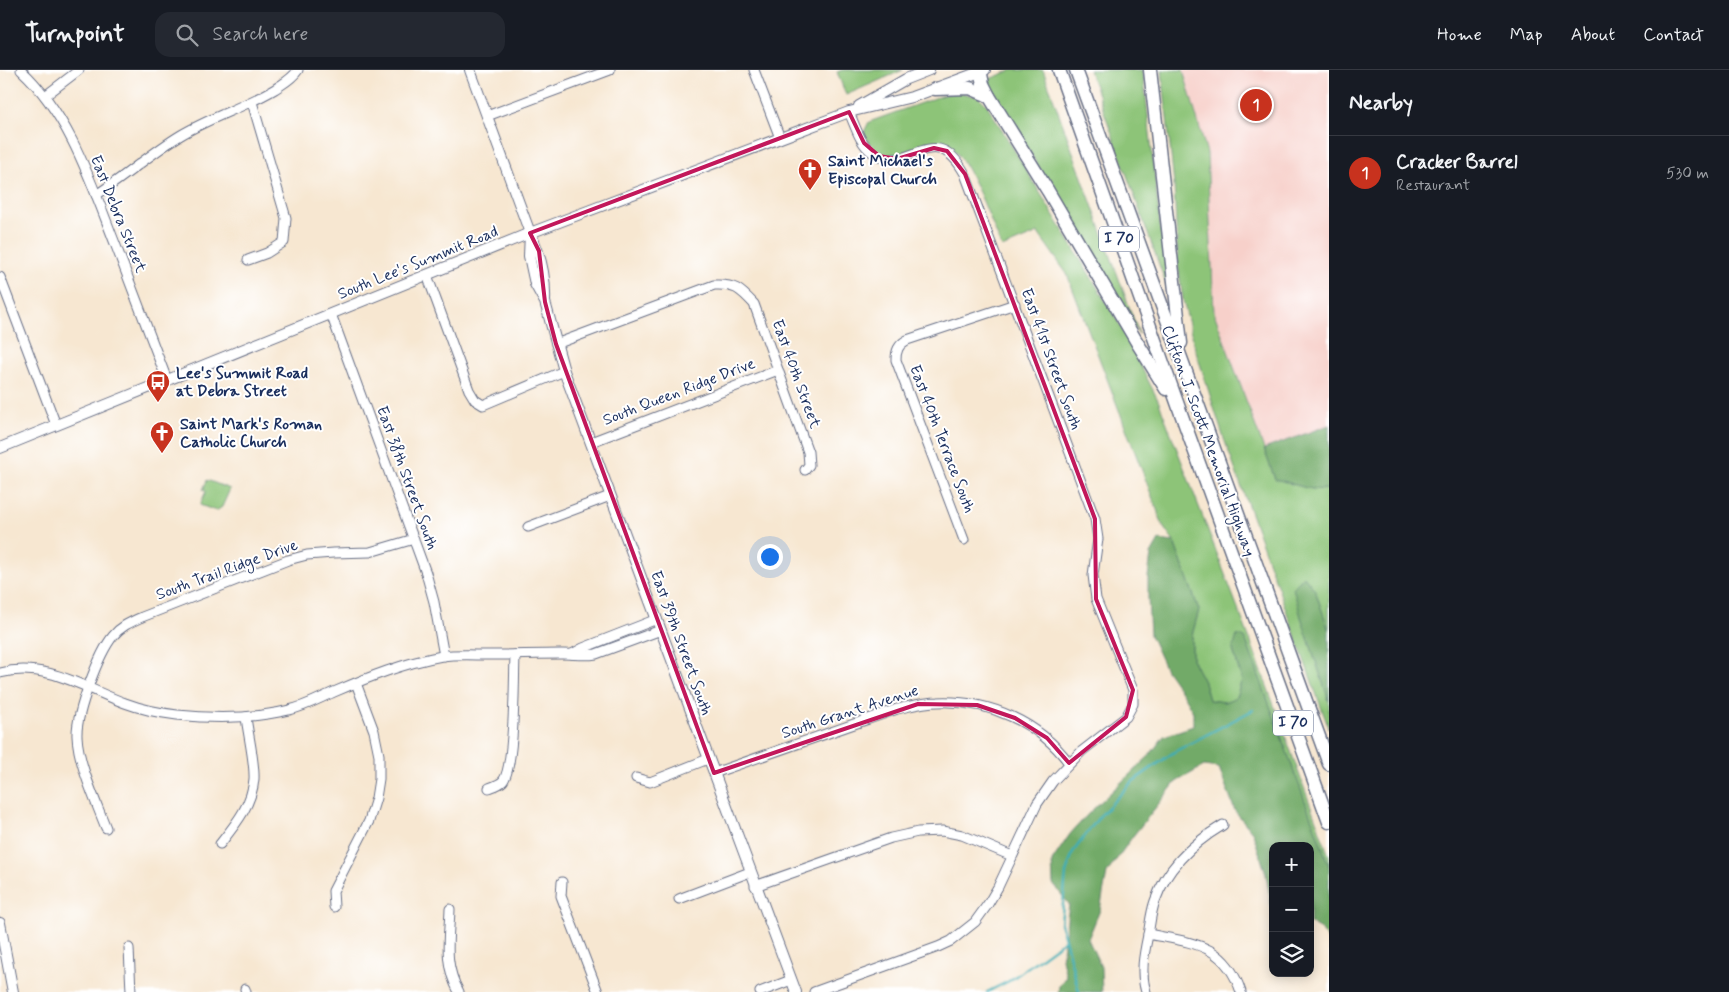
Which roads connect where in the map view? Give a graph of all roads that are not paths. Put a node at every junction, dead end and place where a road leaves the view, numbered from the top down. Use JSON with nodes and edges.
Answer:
{"nodes":[{"id":1,"x":21,"y":70,"type":"edge"},
{"id":2,"x":79,"y":70,"type":"edge"},
{"id":3,"x":298,"y":70,"type":"edge"},
{"id":4,"x":470,"y":70,"type":"edge"},
{"id":5,"x":610,"y":70,"type":"edge"},
{"id":6,"x":754,"y":70,"type":"edge"},
{"id":7,"x":929,"y":70,"type":"edge"},
{"id":8,"x":1059,"y":70,"type":"edge"},
{"id":9,"x":1076,"y":70,"type":"edge"},
{"id":10,"x":1150,"y":70,"type":"edge"},
{"id":11,"x":982,"y":71,"type":"edge"},
{"id":12,"x":935,"y":88,"type":"junction"},
{"id":13,"x":45,"y":96,"type":"junction"},
{"id":14,"x":989,"y":96,"type":"junction"},
{"id":15,"x":252,"y":102,"type":"junction"},
{"id":16,"x":849,"y":112,"type":"junction"},
{"id":17,"x":487,"y":116,"type":"junction"},
{"id":18,"x":780,"y":138,"type":"junction"},
{"id":19,"x":96,"y":195,"type":"junction"},
{"id":20,"x":530,"y":233,"type":"junction"},
{"id":21,"x":248,"y":260,"type":"dead end"},
{"id":22,"x":427,"y":275,"type":"junction"},
{"id":23,"x":0,"y":277,"type":"edge"},
{"id":24,"x":1015,"y":304,"type":"junction"},
{"id":25,"x":331,"y":314,"type":"junction"},
{"id":26,"x":556,"y":344,"type":"junction"},
{"id":27,"x":1182,"y":361,"type":"junction"},
{"id":28,"x":564,"y":370,"type":"junction"},
{"id":29,"x":778,"y":370,"type":"junction"},
{"id":30,"x":167,"y":380,"type":"junction"},
{"id":31,"x":1179,"y":408,"type":"junction"},
{"id":32,"x":56,"y":425,"type":"junction"},
{"id":33,"x":591,"y":442,"type":"junction"},
{"id":34,"x":0,"y":448,"type":"edge"},
{"id":35,"x":805,"y":470,"type":"dead end"},
{"id":36,"x":610,"y":496,"type":"junction"},
{"id":37,"x":528,"y":527,"type":"dead end"},
{"id":38,"x":414,"y":539,"type":"junction"},
{"id":39,"x":964,"y":540,"type":"dead end"},
{"id":40,"x":657,"y":619,"type":"junction"},
{"id":41,"x":661,"y":630,"type":"junction"},
{"id":42,"x":572,"y":654,"type":"junction"},
{"id":43,"x":515,"y":655,"type":"junction"},
{"id":44,"x":444,"y":656,"type":"junction"},
{"id":45,"x":0,"y":673,"type":"edge"},
{"id":46,"x":356,"y":683,"type":"junction"},
{"id":47,"x":89,"y":688,"type":"junction"},
{"id":48,"x":246,"y":717,"type":"junction"},
{"id":49,"x":708,"y":759,"type":"junction"},
{"id":50,"x":1069,"y":763,"type":"junction"},
{"id":51,"x":1329,"y":764,"type":"edge"},
{"id":52,"x":714,"y":774,"type":"junction"},
{"id":53,"x":636,"y":778,"type":"dead end"},
{"id":54,"x":489,"y":788,"type":"dead end"},
{"id":55,"x":1329,"y":822,"type":"edge"},
{"id":56,"x":1223,"y":825,"type":"dead end"},
{"id":57,"x":106,"y":828,"type":"dead end"},
{"id":58,"x":220,"y":844,"type":"dead end"},
{"id":59,"x":1012,"y":856,"type":"junction"},
{"id":60,"x":750,"y":872,"type":"junction"},
{"id":61,"x":562,"y":882,"type":"dead end"},
{"id":62,"x":755,"y":886,"type":"junction"},
{"id":63,"x":679,"y":899,"type":"dead end"},
{"id":64,"x":334,"y":907,"type":"dead end"},
{"id":65,"x":450,"y":909,"type":"dead end"},
{"id":66,"x":0,"y":923,"type":"edge"},
{"id":67,"x":1148,"y":934,"type":"junction"},
{"id":68,"x":129,"y":948,"type":"dead end"},
{"id":69,"x":791,"y":980,"type":"junction"},
{"id":70,"x":13,"y":992,"type":"edge"},
{"id":71,"x":131,"y":992,"type":"edge"},
{"id":72,"x":459,"y":992,"type":"edge"},
{"id":73,"x":598,"y":992,"type":"edge"},
{"id":74,"x":760,"y":992,"type":"edge"},
{"id":75,"x":794,"y":992,"type":"edge"},
{"id":76,"x":814,"y":992,"type":"edge"},
{"id":77,"x":1146,"y":992,"type":"edge"},
{"id":78,"x":1241,"y":992,"type":"edge"}],
"edges":[{"from":1,"to":13,"type":"street","name":"East Debra Street"},
{"from":2,"to":13,"type":"street"},
{"from":3,"to":15,"type":"street"},
{"from":4,"to":17,"type":"main road","name":"East 39th Street South"},
{"from":5,"to":17,"type":"street"},
{"from":6,"to":18,"type":"street"},
{"from":7,"to":16,"type":"main road","name":"South Lee's Summit Road"},
{"from":8,"to":31,"type":"highway","name":"Clifton J. Scott Memorial Highway","number":"I 70"},
{"from":9,"to":27,"type":"highway","name":"Clifton J. Scott Memorial Highway","number":"I 70"},
{"from":10,"to":27,"type":"highway"},
{"from":11,"to":12,"type":"main road","name":"South Lee's Summit Road"},
{"from":11,"to":14,"type":"highway"},
{"from":12,"to":14,"type":"highway"},
{"from":12,"to":16,"type":"main road","name":"South Lee's Summit Road"},
{"from":13,"to":19,"type":"street","name":"East Debra Street"},
{"from":14,"to":31,"type":"highway"},
{"from":15,"to":19,"type":"street"},
{"from":15,"to":21,"type":"street"},
{"from":16,"to":18,"type":"main road","name":"South Lee's Summit Road"},
{"from":16,"to":24,"type":"street","name":"East 41st Street South"},
{"from":17,"to":20,"type":"main road","name":"East 39th Street South"},
{"from":18,"to":20,"type":"main road","name":"South Lee's Summit Road"},
{"from":19,"to":30,"type":"street","name":"East Debra Street"},
{"from":20,"to":22,"type":"main road","name":"South Lee's Summit Road"},
{"from":20,"to":26,"type":"main road","name":"East 39th Street South"},
{"from":22,"to":25,"type":"main road","name":"South Lee's Summit Road"},
{"from":22,"to":28,"type":"street"},
{"from":23,"to":32,"type":"street"},
{"from":24,"to":39,"type":"street","name":"East 40th Terrace South"},
{"from":24,"to":50,"type":"street","name":"East 41st Street South"},
{"from":25,"to":30,"type":"main road","name":"South Lee's Summit Road"},
{"from":25,"to":38,"type":"street","name":"East 38th Street South"},
{"from":26,"to":28,"type":"main road","name":"East 39th Street South"},
{"from":26,"to":29,"type":"street","name":"East 40th Street"},
{"from":27,"to":51,"type":"highway","name":"Clifton J. Scott Memorial Highway","number":"I 70"},
{"from":28,"to":33,"type":"main road","name":"East 39th Street South"},
{"from":29,"to":33,"type":"street","name":"South Queen Ridge Drive"},
{"from":29,"to":35,"type":"street","name":"East 40th Street"},
{"from":30,"to":32,"type":"main road","name":"South Lee's Summit Road"},
{"from":31,"to":55,"type":"highway","name":"Clifton J. Scott Memorial Highway","number":"I 70"},
{"from":32,"to":34,"type":"main road","name":"South Lee's Summit Road"},
{"from":33,"to":36,"type":"main road","name":"East 39th Street South"},
{"from":36,"to":37,"type":"street"},
{"from":36,"to":40,"type":"main road","name":"East 39th Street South"},
{"from":38,"to":44,"type":"street","name":"East 38th Street South"},
{"from":38,"to":47,"type":"street","name":"South Trail Ridge Drive"},
{"from":40,"to":41,"type":"main road","name":"East 39th Street South"},
{"from":40,"to":42,"type":"street"},
{"from":41,"to":42,"type":"street"},
{"from":41,"to":49,"type":"main road","name":"East 39th Street South"},
{"from":42,"to":43,"type":"street"},
{"from":43,"to":44,"type":"street"},
{"from":43,"to":54,"type":"street"},
{"from":44,"to":46,"type":"street"},
{"from":45,"to":47,"type":"street"},
{"from":46,"to":48,"type":"street"},
{"from":46,"to":64,"type":"street"},
{"from":47,"to":48,"type":"street"},
{"from":47,"to":57,"type":"street","name":"South Trail Ridge Drive"},
{"from":48,"to":58,"type":"street"},
{"from":49,"to":52,"type":"main road","name":"East 39th Street South"},
{"from":49,"to":53,"type":"street"},
{"from":50,"to":52,"type":"street","name":"South Grant Avenue"},
{"from":50,"to":59,"type":"street"},
{"from":52,"to":60,"type":"main road","name":"East 39th Street South"},
{"from":56,"to":67,"type":"street"},
{"from":59,"to":62,"type":"street"},
{"from":59,"to":76,"type":"street"},
{"from":60,"to":62,"type":"main road","name":"East 39th Street South"},
{"from":60,"to":63,"type":"street"},
{"from":61,"to":73,"type":"street"},
{"from":62,"to":69,"type":"main road","name":"East 39th Street South"},
{"from":65,"to":72,"type":"street"},
{"from":66,"to":70,"type":"main road"},
{"from":67,"to":77,"type":"street"},
{"from":67,"to":78,"type":"street"},
{"from":68,"to":71,"type":"street"},
{"from":69,"to":74,"type":"street"},
{"from":69,"to":75,"type":"main road","name":"East 39th Street South"}]}
